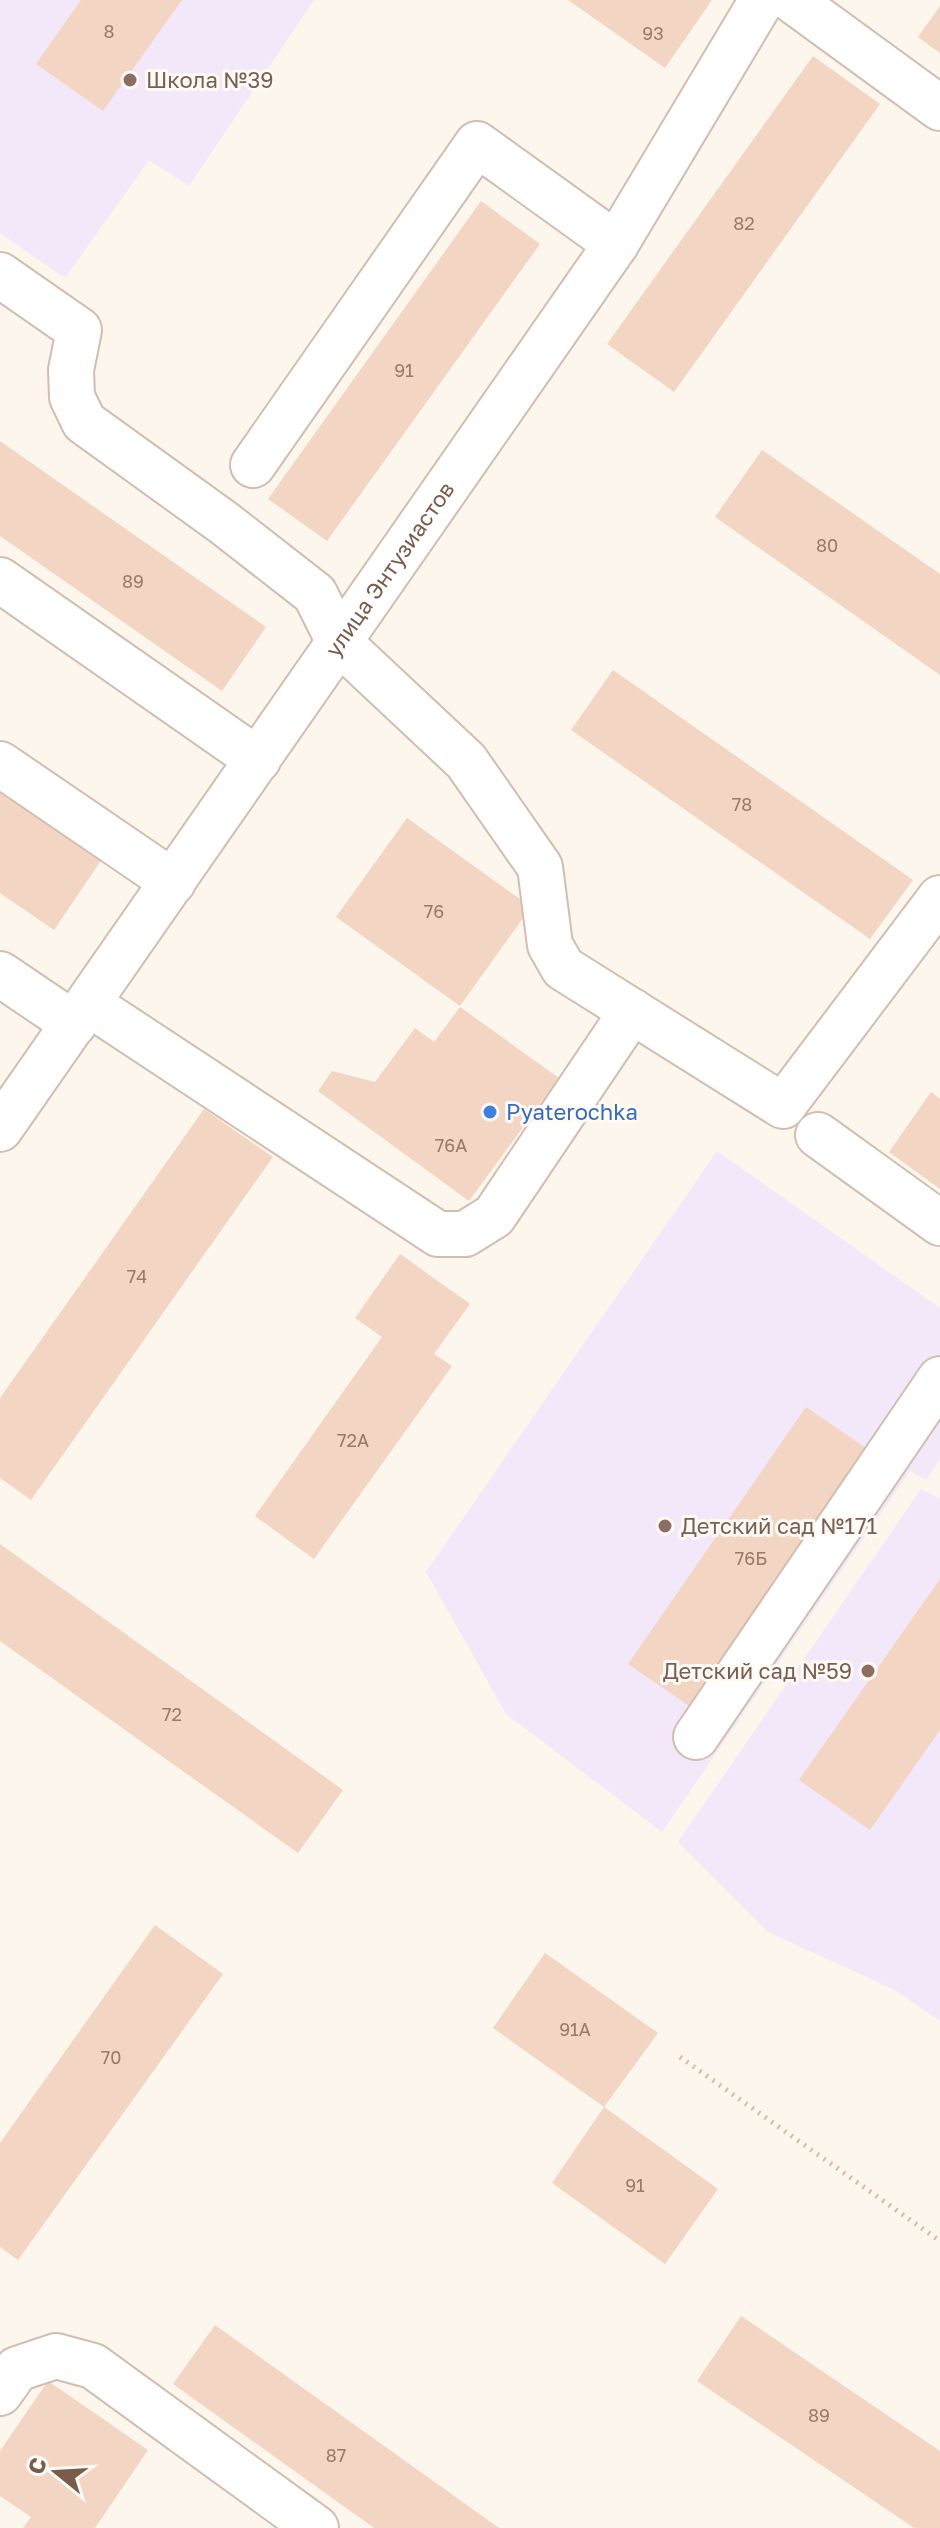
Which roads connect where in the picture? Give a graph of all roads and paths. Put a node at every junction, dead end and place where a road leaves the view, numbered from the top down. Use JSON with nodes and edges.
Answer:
{"nodes":[{"id":1,"x":762,"y":0,"type":"edge"},
{"id":2,"x":792,"y":0,"type":"edge"},
{"id":3,"x":940,"y":108,"type":"edge"},
{"id":4,"x":616,"y":244,"type":"junction"},
{"id":5,"x":0,"y":275,"type":"edge"},
{"id":6,"x":253,"y":465,"type":"dead end"},
{"id":7,"x":0,"y":580,"type":"edge"},
{"id":8,"x":339,"y":642,"type":"junction"},
{"id":9,"x":258,"y":760,"type":"junction"},
{"id":10,"x":0,"y":764,"type":"edge"},
{"id":11,"x":173,"y":882,"type":"junction"},
{"id":12,"x":940,"y":898,"type":"edge"},
{"id":13,"x":0,"y":974,"type":"edge"},
{"id":14,"x":632,"y":1011,"type":"junction"},
{"id":15,"x":81,"y":1014,"type":"junction"},
{"id":16,"x":0,"y":1129,"type":"edge"},
{"id":17,"x":818,"y":1135,"type":"dead end"},
{"id":18,"x":940,"y":1223,"type":"edge"},
{"id":19,"x":940,"y":1379,"type":"edge"},
{"id":20,"x":696,"y":1737,"type":"dead end"},
{"id":21,"x":680,"y":2057,"type":"dead end"},
{"id":22,"x":940,"y":2241,"type":"edge"},
{"id":23,"x":0,"y":2393,"type":"edge"},
{"id":24,"x":316,"y":2528,"type":"edge"}],
"edges":[{"from":1,"to":4,"type":"street","name":"улица Энтузиастов"},
{"from":2,"to":3,"type":"street"},
{"from":4,"to":6,"type":"street"},
{"from":4,"to":8,"type":"street","name":"улица Энтузиастов"},
{"from":5,"to":8,"type":"street"},
{"from":7,"to":9,"type":"street"},
{"from":8,"to":9,"type":"street","name":"улица Энтузиастов"},
{"from":8,"to":14,"type":"street"},
{"from":9,"to":11,"type":"street","name":"улица Энтузиастов"},
{"from":10,"to":11,"type":"street"},
{"from":11,"to":15,"type":"street","name":"улица Энтузиастов"},
{"from":12,"to":14,"type":"street"},
{"from":13,"to":15,"type":"street"},
{"from":14,"to":15,"type":"street"},
{"from":15,"to":16,"type":"street","name":"улица Энтузиастов"},
{"from":17,"to":18,"type":"street"},
{"from":19,"to":20,"type":"street"},
{"from":21,"to":22,"type":"path"},
{"from":23,"to":24,"type":"street"}]}
